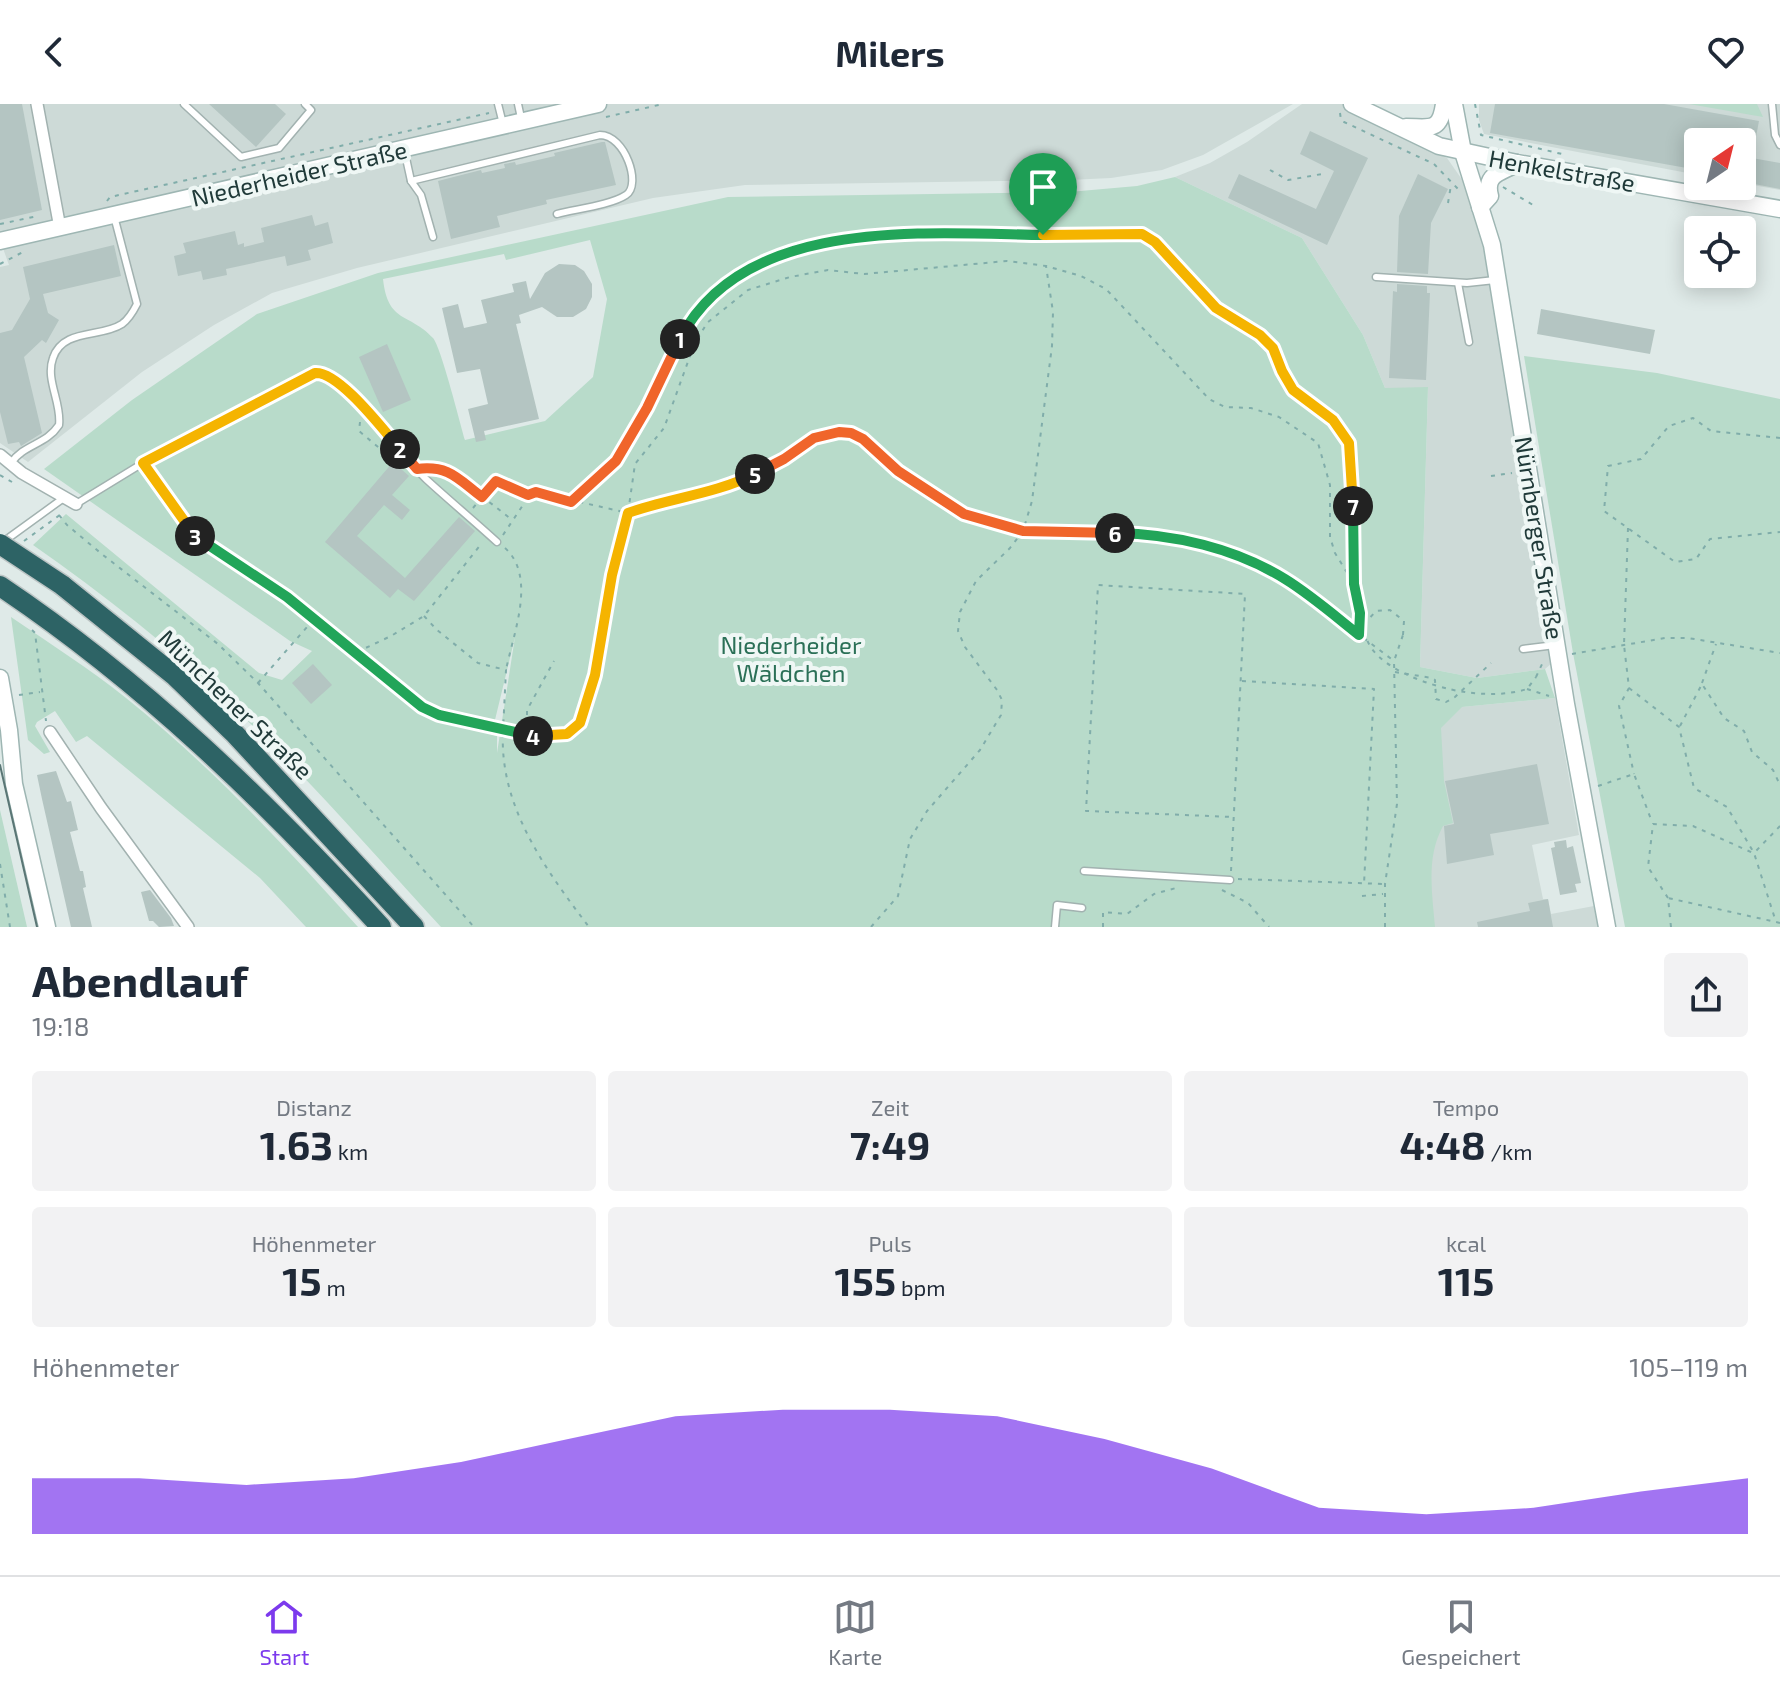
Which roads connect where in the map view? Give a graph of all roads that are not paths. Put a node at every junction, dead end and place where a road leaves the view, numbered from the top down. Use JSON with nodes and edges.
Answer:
{"nodes":[{"id":1,"x":37,"y":104,"type":"edge"},
{"id":2,"x":184,"y":104,"type":"edge"},
{"id":3,"x":305,"y":104,"type":"edge"},
{"id":4,"x":518,"y":104,"type":"edge"},
{"id":5,"x":598,"y":104,"type":"edge"},
{"id":6,"x":1352,"y":104,"type":"edge"},
{"id":7,"x":1444,"y":104,"type":"edge"},
{"id":8,"x":1454,"y":104,"type":"edge"},
{"id":9,"x":1772,"y":104,"type":"edge"},
{"id":10,"x":500,"y":114,"type":"edge"},
{"id":11,"x":522,"y":122,"type":"junction"},
{"id":12,"x":1400,"y":128,"type":"junction"},
{"id":13,"x":1780,"y":145,"type":"edge"},
{"id":14,"x":404,"y":149,"type":"junction"},
{"id":15,"x":1463,"y":152,"type":"junction"},
{"id":16,"x":1517,"y":163,"type":"junction"},
{"id":17,"x":411,"y":181,"type":"junction"},
{"id":18,"x":1480,"y":207,"type":"junction"},
{"id":19,"x":1780,"y":209,"type":"edge"},
{"id":20,"x":557,"y":214,"type":"dead end"},
{"id":21,"x":114,"y":216,"type":"junction"},
{"id":22,"x":60,"y":228,"type":"junction"},
{"id":23,"x":433,"y":237,"type":"dead end"},
{"id":24,"x":0,"y":241,"type":"edge"},
{"id":25,"x":1376,"y":277,"type":"dead end"},
{"id":26,"x":1498,"y":280,"type":"junction"},
{"id":27,"x":1458,"y":283,"type":"junction"},
{"id":28,"x":1469,"y":342,"type":"dead end"},
{"id":29,"x":0,"y":455,"type":"edge"},
{"id":30,"x":5,"y":464,"type":"edge"},
{"id":31,"x":65,"y":497,"type":"junction"},
{"id":32,"x":76,"y":504,"type":"joint"},
{"id":33,"x":497,"y":542,"type":"road end"},
{"id":34,"x":0,"y":544,"type":"edge"},
{"id":35,"x":0,"y":586,"type":"edge"},
{"id":36,"x":1523,"y":649,"type":"dead end"},
{"id":37,"x":1558,"y":650,"type":"junction"},
{"id":38,"x":0,"y":678,"type":"edge"},
{"id":39,"x":50,"y":732,"type":"road end"},
{"id":40,"x":1084,"y":871,"type":"dead end"},
{"id":41,"x":1230,"y":880,"type":"dead end"},
{"id":42,"x":1082,"y":908,"type":"road end"},
{"id":43,"x":413,"y":924,"type":"edge"},
{"id":44,"x":47,"y":927,"type":"edge"},
{"id":45,"x":188,"y":927,"type":"edge"},
{"id":46,"x":381,"y":927,"type":"edge"},
{"id":47,"x":1055,"y":927,"type":"edge"},
{"id":48,"x":1607,"y":927,"type":"edge"}],
"edges":[{"from":1,"to":22,"type":"street"},
{"from":2,"to":3,"type":"lane"},
{"from":4,"to":11,"type":"lane"},
{"from":5,"to":11,"type":"street","name":"Niederheider Straße"},
{"from":6,"to":12,"type":"street","name":"Henkelstraße"},
{"from":7,"to":12,"type":"street"},
{"from":8,"to":15,"type":"street","name":"Nürnberger Straße"},
{"from":9,"to":13,"type":"lane"},
{"from":10,"to":11,"type":"street","name":"Niederheider Straße"},
{"from":10,"to":14,"type":"street","name":"Niederheider Straße"},
{"from":12,"to":15,"type":"street","name":"Henkelstraße"},
{"from":14,"to":17,"type":"lane"},
{"from":14,"to":21,"type":"street","name":"Niederheider Straße"},
{"from":15,"to":16,"type":"street","name":"Henkelstraße"},
{"from":15,"to":18,"type":"street","name":"Nürnberger Straße"},
{"from":16,"to":18,"type":"street"},
{"from":16,"to":19,"type":"street","name":"Henkelstraße"},
{"from":17,"to":20,"type":"lane"},
{"from":17,"to":23,"type":"lane"},
{"from":18,"to":26,"type":"street","name":"Nürnberger Straße"},
{"from":21,"to":22,"type":"street","name":"Niederheider Straße"},
{"from":21,"to":30,"type":"lane"},
{"from":22,"to":24,"type":"street","name":"Niederheider Straße"},
{"from":25,"to":27,"type":"lane"},
{"from":26,"to":27,"type":"lane"},
{"from":26,"to":37,"type":"street","name":"Nürnberger Straße"},
{"from":27,"to":28,"type":"lane"},
{"from":29,"to":30,"type":"street"},
{"from":30,"to":31,"type":"street"},
{"from":31,"to":32,"type":"street"},
{"from":31,"to":34,"type":"lane"},
{"from":32,"to":33,"type":"lane"},
{"from":34,"to":43,"type":"highway","name":"Münchener Straße","bridge":true},
{"from":35,"to":46,"type":"highway"},
{"from":36,"to":37,"type":"lane"},
{"from":37,"to":48,"type":"street","name":"Nürnberger Straße"},
{"from":38,"to":44,"type":"street"},
{"from":39,"to":45,"type":"street"},
{"from":40,"to":41,"type":"lane"},
{"from":42,"to":47,"type":"lane"}]}
